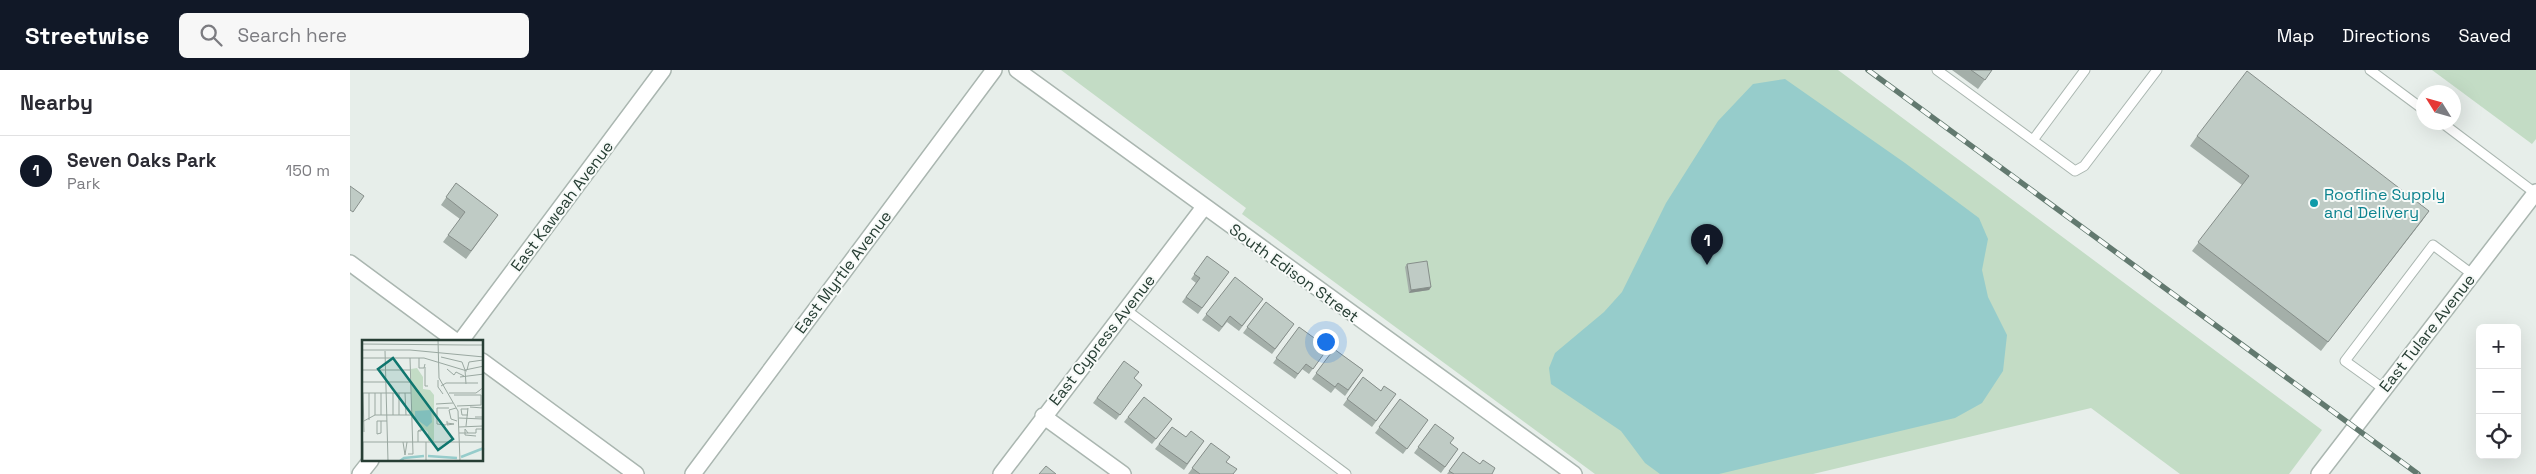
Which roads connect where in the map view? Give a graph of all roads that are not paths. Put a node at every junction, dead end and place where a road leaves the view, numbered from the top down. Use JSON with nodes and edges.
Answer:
{"nodes":[{"id":1,"x":663,"y":70,"type":"edge"},
{"id":2,"x":994,"y":70,"type":"edge"},
{"id":3,"x":1017,"y":70,"type":"edge"},
{"id":4,"x":1937,"y":70,"type":"edge"},
{"id":5,"x":2085,"y":70,"type":"edge"},
{"id":6,"x":2156,"y":70,"type":"edge"},
{"id":7,"x":2370,"y":70,"type":"edge"},
{"id":8,"x":2416,"y":104,"type":"edge"},
{"id":9,"x":2452,"y":130,"type":"edge"},
{"id":10,"x":2033,"y":140,"type":"junction"},
{"id":11,"x":2536,"y":192,"type":"edge"},
{"id":12,"x":1204,"y":207,"type":"junction"},
{"id":13,"x":350,"y":263,"type":"edge"},
{"id":14,"x":2472,"y":274,"type":"junction"},
{"id":15,"x":1125,"y":309,"type":"junction"},
{"id":16,"x":455,"y":340,"type":"edge"},
{"id":17,"x":460,"y":340,"type":"edge"},
{"id":18,"x":484,"y":361,"type":"edge"},
{"id":19,"x":2384,"y":389,"type":"junction"},
{"id":20,"x":1043,"y":416,"type":"junction"},
{"id":21,"x":369,"y":462,"type":"edge"},
{"id":22,"x":360,"y":474,"type":"edge"},
{"id":23,"x":636,"y":474,"type":"edge"},
{"id":24,"x":693,"y":474,"type":"edge"},
{"id":25,"x":1001,"y":474,"type":"edge"},
{"id":26,"x":1123,"y":474,"type":"edge"},
{"id":27,"x":1346,"y":474,"type":"edge"},
{"id":28,"x":1574,"y":474,"type":"edge"},
{"id":29,"x":2319,"y":474,"type":"edge"}],
"edges":[{"from":1,"to":17,"type":"street","name":"East Kaweah Avenue"},
{"from":2,"to":24,"type":"street","name":"East Myrtle Avenue"},
{"from":3,"to":12,"type":"street","name":"South Edison Street"},
{"from":4,"to":10,"type":"lane"},
{"from":5,"to":10,"type":"lane"},
{"from":6,"to":10,"type":"lane"},
{"from":7,"to":8,"type":"lane"},
{"from":9,"to":11,"type":"lane"},
{"from":11,"to":14,"type":"street","name":"East Tulare Avenue"},
{"from":12,"to":15,"type":"street","name":"East Cypress Avenue"},
{"from":12,"to":28,"type":"street","name":"South Edison Street"},
{"from":13,"to":16,"type":"street"},
{"from":14,"to":19,"type":"street","name":"East Tulare Avenue"},
{"from":14,"to":19,"type":"lane"},
{"from":15,"to":20,"type":"street","name":"East Cypress Avenue"},
{"from":15,"to":27,"type":"lane"},
{"from":18,"to":23,"type":"street"},
{"from":19,"to":29,"type":"street","name":"East Tulare Avenue"},
{"from":20,"to":25,"type":"street","name":"East Cypress Avenue"},
{"from":20,"to":26,"type":"street"},
{"from":21,"to":22,"type":"street"}]}
